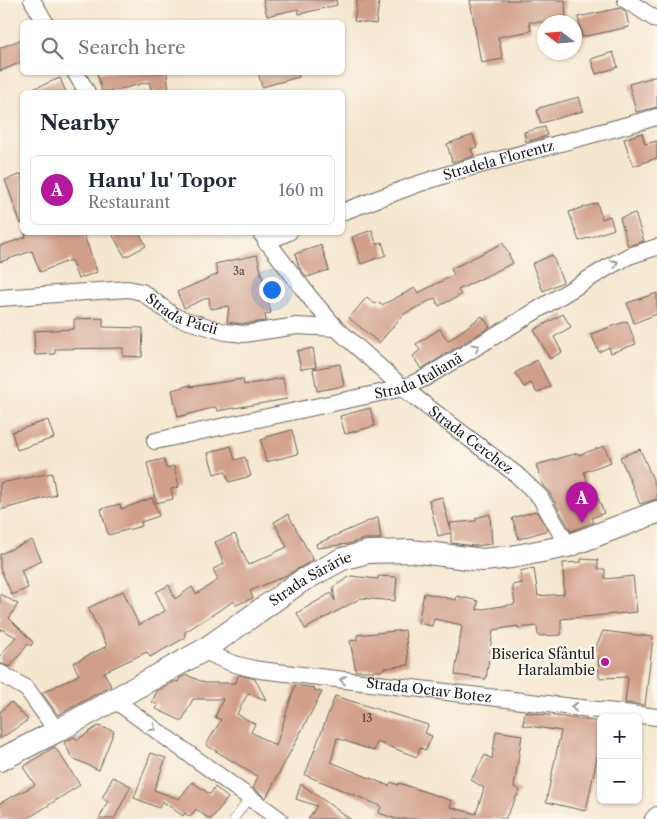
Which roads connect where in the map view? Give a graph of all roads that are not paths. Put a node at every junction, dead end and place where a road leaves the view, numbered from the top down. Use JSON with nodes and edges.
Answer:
{"nodes":[{"id":1,"x":32,"y":0,"type":"edge"},
{"id":2,"x":626,"y":0,"type":"edge"},
{"id":3,"x":44,"y":20,"type":"edge"},
{"id":4,"x":657,"y":20,"type":"edge"},
{"id":5,"x":77,"y":75,"type":"edge"},
{"id":6,"x":86,"y":90,"type":"edge"},
{"id":7,"x":657,"y":117,"type":"edge"},
{"id":8,"x":345,"y":211,"type":"edge"},
{"id":9,"x":263,"y":237,"type":"edge"},
{"id":10,"x":657,"y":247,"type":"edge"},
{"id":11,"x":0,"y":298,"type":"edge"},
{"id":12,"x":336,"y":328,"type":"junction"},
{"id":13,"x":403,"y":388,"type":"junction"},
{"id":14,"x":155,"y":441,"type":"dead end"},
{"id":15,"x":657,"y":512,"type":"edge"},
{"id":16,"x":568,"y":546,"type":"junction"},
{"id":17,"x":204,"y":650,"type":"junction"},
{"id":18,"x":0,"y":673,"type":"edge"},
{"id":19,"x":113,"y":699,"type":"junction"},
{"id":20,"x":657,"y":717,"type":"edge"},
{"id":21,"x":57,"y":730,"type":"junction"},
{"id":22,"x":0,"y":760,"type":"edge"},
{"id":23,"x":250,"y":797,"type":"junction"},
{"id":24,"x":657,"y":816,"type":"edge"},
{"id":25,"x":234,"y":819,"type":"edge"},
{"id":26,"x":279,"y":819,"type":"edge"},
{"id":27,"x":653,"y":819,"type":"edge"}],
"edges":[{"from":1,"to":3,"type":"street"},
{"from":2,"to":4,"type":"street"},
{"from":5,"to":6,"type":"street"},
{"from":7,"to":8,"type":"street","name":"Stradela Florentz"},
{"from":9,"to":12,"type":"street","name":"Strada Cerchez"},
{"from":13,"to":10,"type":"street","name":"Strada Italiană","one_way":true},
{"from":11,"to":12,"type":"street","name":"Strada Păcii"},
{"from":12,"to":13,"type":"street","name":"Strada Cerchez"},
{"from":13,"to":14,"type":"street","name":"Strada Italiană"},
{"from":13,"to":16,"type":"street","name":"Strada Cerchez"},
{"from":15,"to":16,"type":"street","name":"Strada Sărărie"},
{"from":16,"to":17,"type":"street","name":"Strada Sărărie"},
{"from":17,"to":19,"type":"street","name":"Strada Sărărie"},
{"from":20,"to":17,"type":"street","name":"Strada Octav Botez","one_way":true},
{"from":18,"to":21,"type":"street"},
{"from":19,"to":21,"type":"street","name":"Strada Sărărie"},
{"from":19,"to":23,"type":"street","one_way":true},
{"from":21,"to":22,"type":"street","name":"Strada Sărărie"},
{"from":23,"to":25,"type":"lane"},
{"from":23,"to":26,"type":"street"},
{"from":24,"to":27,"type":"street"}]}
